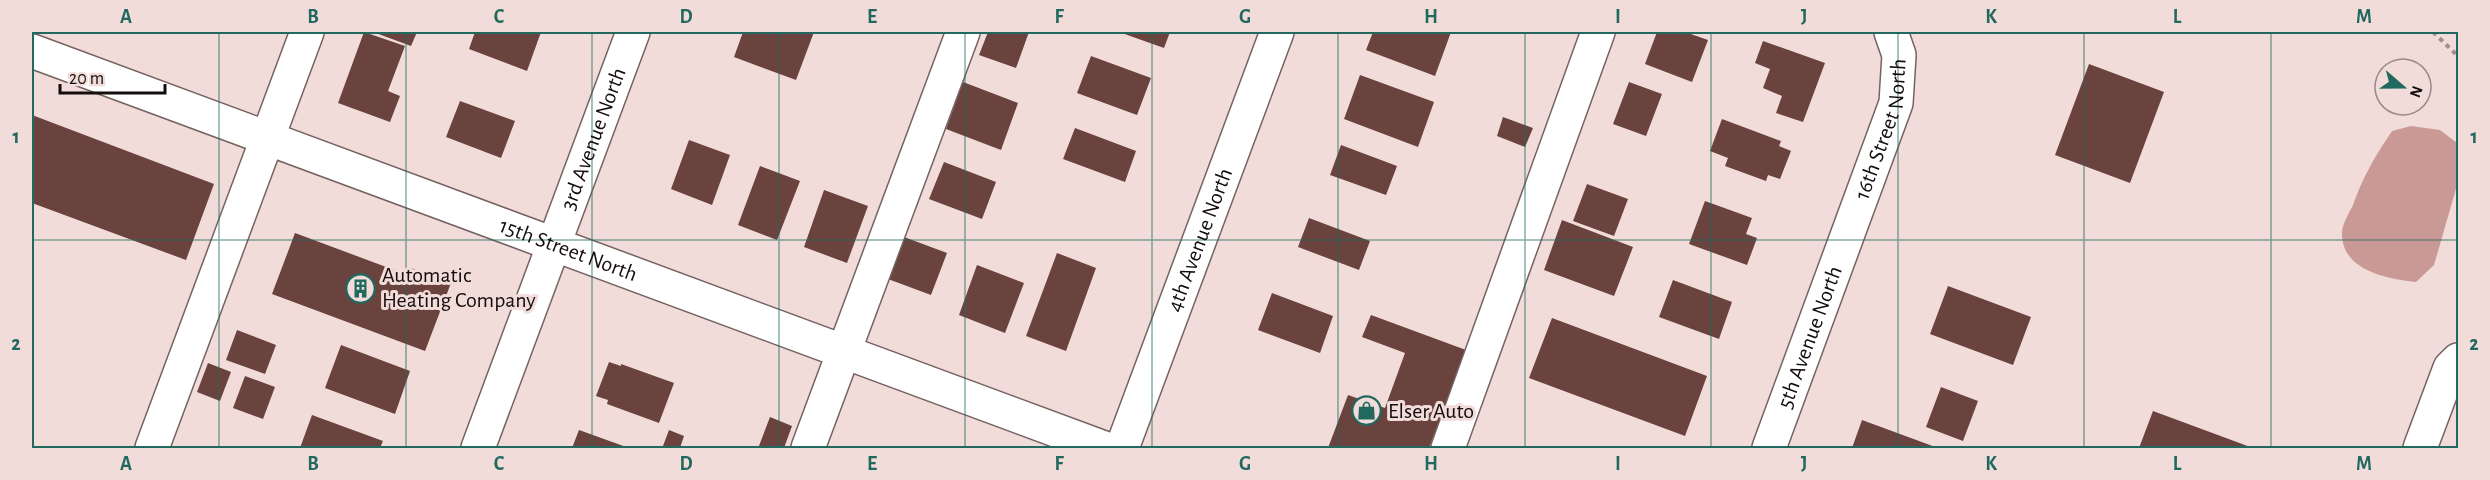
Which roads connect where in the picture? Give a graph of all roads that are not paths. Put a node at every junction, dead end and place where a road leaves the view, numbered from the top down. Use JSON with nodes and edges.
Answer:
{"nodes":[{"id":1,"x":307,"y":32,"type":"edge"},
{"id":2,"x":633,"y":32,"type":"edge"},
{"id":3,"x":963,"y":32,"type":"edge"},
{"id":4,"x":1277,"y":32,"type":"edge"},
{"id":5,"x":1598,"y":32,"type":"edge"},
{"id":6,"x":1891,"y":32,"type":"edge"},
{"id":7,"x":32,"y":51,"type":"edge"},
{"id":8,"x":266,"y":138,"type":"junction"},
{"id":9,"x":1851,"y":225,"type":"joint"},
{"id":10,"x":553,"y":245,"type":"junction"},
{"id":11,"x":844,"y":352,"type":"junction"},
{"id":12,"x":2458,"y":360,"type":"edge"},
{"id":13,"x":152,"y":448,"type":"edge"},
{"id":14,"x":478,"y":448,"type":"edge"},
{"id":15,"x":808,"y":448,"type":"edge"},
{"id":16,"x":1104,"y":448,"type":"edge"},
{"id":17,"x":1122,"y":448,"type":"edge"},
{"id":18,"x":1448,"y":448,"type":"edge"},
{"id":19,"x":1768,"y":448,"type":"edge"},
{"id":20,"x":2420,"y":448,"type":"edge"}],
"edges":[{"from":1,"to":8,"type":"street"},
{"from":2,"to":10,"type":"street","name":"3rd Avenue North"},
{"from":3,"to":11,"type":"street"},
{"from":4,"to":17,"type":"street","name":"4th Avenue North"},
{"from":5,"to":18,"type":"street"},
{"from":6,"to":9,"type":"street","name":"16th Street North"},
{"from":7,"to":8,"type":"street","name":"15th Street North"},
{"from":8,"to":10,"type":"street","name":"15th Street North"},
{"from":8,"to":13,"type":"street"},
{"from":9,"to":19,"type":"street","name":"5th Avenue North"},
{"from":10,"to":11,"type":"street","name":"15th Street North"},
{"from":10,"to":14,"type":"street","name":"3rd Avenue North"},
{"from":11,"to":15,"type":"street"},
{"from":11,"to":16,"type":"street","name":"15th Street North"},
{"from":12,"to":20,"type":"street"}]}
